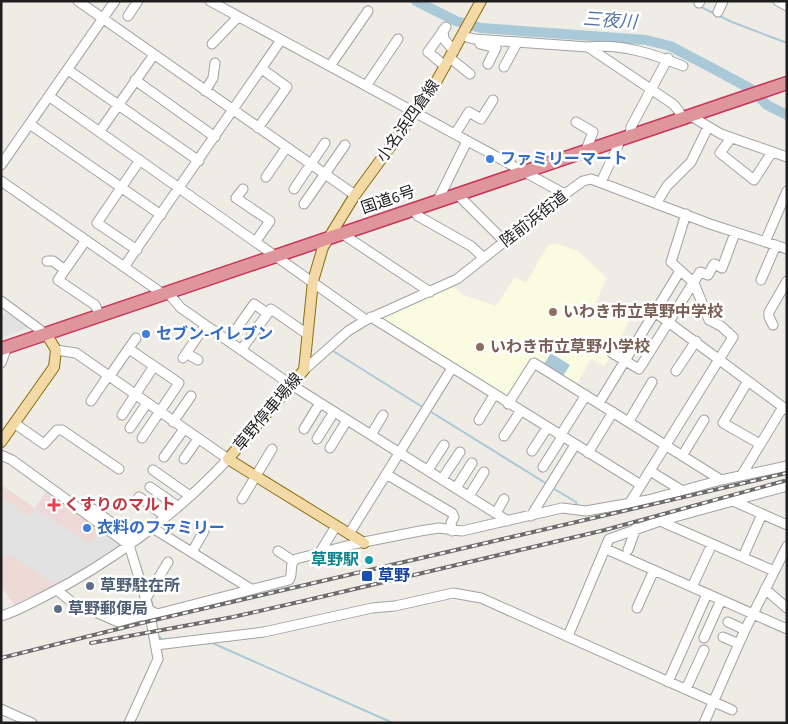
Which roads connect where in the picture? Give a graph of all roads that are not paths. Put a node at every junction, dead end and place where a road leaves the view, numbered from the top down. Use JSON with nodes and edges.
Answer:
{"nodes":[{"id":1,"x":78,"y":1,"type":"edge"},
{"id":2,"x":115,"y":1,"type":"edge"},
{"id":3,"x":138,"y":1,"type":"edge"},
{"id":4,"x":210,"y":1,"type":"edge"},
{"id":5,"x":481,"y":1,"type":"edge"},
{"id":6,"x":723,"y":1,"type":"edge"},
{"id":7,"x":778,"y":1,"type":"edge"},
{"id":8,"x":787,"y":6,"type":"edge"},
{"id":9,"x":368,"y":11,"type":"dead end"},
{"id":10,"x":718,"y":12,"type":"dead end"},
{"id":11,"x":128,"y":16,"type":"dead end"},
{"id":12,"x":238,"y":16,"type":"junction"},
{"id":13,"x":102,"y":20,"type":"junction"},
{"id":14,"x":466,"y":37,"type":"junction"},
{"id":15,"x":398,"y":39,"type":"dead end"},
{"id":16,"x":281,"y":40,"type":"junction"},
{"id":17,"x":517,"y":43,"type":"junction"},
{"id":18,"x":212,"y":44,"type":"dead end"},
{"id":19,"x":588,"y":47,"type":"junction"},
{"id":20,"x":152,"y":56,"type":"junction"},
{"id":21,"x":450,"y":58,"type":"junction"},
{"id":22,"x":668,"y":59,"type":"junction"},
{"id":23,"x":216,"y":63,"type":"dead end"},
{"id":24,"x":488,"y":64,"type":"dead end"},
{"id":25,"x":330,"y":66,"type":"junction"},
{"id":26,"x":504,"y":66,"type":"dead end"},
{"id":27,"x":683,"y":66,"type":"dead end"},
{"id":28,"x":262,"y":69,"type":"junction"},
{"id":29,"x":68,"y":70,"type":"junction"},
{"id":30,"x":470,"y":74,"type":"dead end"},
{"id":31,"x":135,"y":80,"type":"junction"},
{"id":32,"x":787,"y":83,"type":"edge"},
{"id":33,"x":366,"y":86,"type":"junction"},
{"id":34,"x":651,"y":91,"type":"junction"},
{"id":35,"x":205,"y":92,"type":"junction"},
{"id":36,"x":50,"y":97,"type":"junction"},
{"id":37,"x":493,"y":100,"type":"dead end"},
{"id":38,"x":118,"y":105,"type":"junction"},
{"id":39,"x":233,"y":110,"type":"junction"},
{"id":40,"x":416,"y":113,"type":"junction"},
{"id":41,"x":685,"y":117,"type":"junction"},
{"id":42,"x":576,"y":122,"type":"dead end"},
{"id":43,"x":31,"y":125,"type":"junction"},
{"id":44,"x":708,"y":127,"type":"junction"},
{"id":45,"x":258,"y":128,"type":"junction"},
{"id":46,"x":100,"y":131,"type":"junction"},
{"id":47,"x":455,"y":134,"type":"junction"},
{"id":48,"x":215,"y":137,"type":"junction"},
{"id":49,"x":623,"y":138,"type":"junction"},
{"id":50,"x":731,"y":138,"type":"junction"},
{"id":51,"x":467,"y":141,"type":"junction"},
{"id":52,"x":324,"y":143,"type":"dead end"},
{"id":53,"x":345,"y":145,"type":"dead end"},
{"id":54,"x":286,"y":148,"type":"junction"},
{"id":55,"x":586,"y":150,"type":"junction"},
{"id":56,"x":772,"y":152,"type":"junction"},
{"id":57,"x":787,"y":157,"type":"edge"},
{"id":58,"x":140,"y":160,"type":"junction"},
{"id":59,"x":199,"y":161,"type":"junction"},
{"id":60,"x":310,"y":164,"type":"junction"},
{"id":61,"x":1,"y":165,"type":"edge"},
{"id":62,"x":524,"y":171,"type":"junction"},
{"id":63,"x":325,"y":174,"type":"junction"},
{"id":64,"x":266,"y":177,"type":"dead end"},
{"id":65,"x":1,"y":181,"type":"edge"},
{"id":66,"x":601,"y":182,"type":"junction"},
{"id":67,"x":122,"y":188,"type":"junction"},
{"id":68,"x":180,"y":189,"type":"junction"},
{"id":69,"x":243,"y":189,"type":"dead end"},
{"id":70,"x":294,"y":189,"type":"dead end"},
{"id":71,"x":787,"y":191,"type":"edge"},
{"id":72,"x":457,"y":194,"type":"junction"},
{"id":73,"x":566,"y":194,"type":"junction"},
{"id":74,"x":355,"y":195,"type":"junction"},
{"id":75,"x":438,"y":200,"type":"junction"},
{"id":76,"x":304,"y":204,"type":"dead end"},
{"id":77,"x":656,"y":204,"type":"junction"},
{"id":78,"x":412,"y":209,"type":"junction"},
{"id":79,"x":686,"y":214,"type":"junction"},
{"id":80,"x":161,"y":215,"type":"junction"},
{"id":81,"x":341,"y":232,"type":"junction"},
{"id":82,"x":735,"y":233,"type":"junction"},
{"id":83,"x":329,"y":237,"type":"junction"},
{"id":84,"x":86,"y":240,"type":"junction"},
{"id":85,"x":256,"y":241,"type":"junction"},
{"id":86,"x":505,"y":242,"type":"junction"},
{"id":87,"x":765,"y":242,"type":"junction"},
{"id":88,"x":776,"y":245,"type":"junction"},
{"id":89,"x":787,"y":249,"type":"edge"},
{"id":90,"x":137,"y":250,"type":"junction"},
{"id":91,"x":275,"y":255,"type":"junction"},
{"id":92,"x":484,"y":258,"type":"junction"},
{"id":93,"x":47,"y":261,"type":"dead end"},
{"id":94,"x":124,"y":267,"type":"junction"},
{"id":95,"x":65,"y":270,"type":"junction"},
{"id":96,"x":680,"y":271,"type":"junction"},
{"id":97,"x":761,"y":280,"type":"dead end"},
{"id":98,"x":313,"y":281,"type":"junction"},
{"id":99,"x":787,"y":281,"type":"edge"},
{"id":100,"x":694,"y":283,"type":"junction"},
{"id":101,"x":430,"y":292,"type":"junction"},
{"id":102,"x":166,"y":293,"type":"junction"},
{"id":103,"x":1,"y":301,"type":"edge"},
{"id":104,"x":654,"y":311,"type":"junction"},
{"id":105,"x":178,"y":313,"type":"dead end"},
{"id":106,"x":268,"y":313,"type":"junction"},
{"id":107,"x":100,"y":316,"type":"junction"},
{"id":108,"x":368,"y":319,"type":"junction"},
{"id":109,"x":669,"y":322,"type":"junction"},
{"id":110,"x":773,"y":324,"type":"dead end"},
{"id":111,"x":202,"y":328,"type":"junction"},
{"id":112,"x":307,"y":334,"type":"junction"},
{"id":113,"x":47,"y":335,"type":"junction"},
{"id":114,"x":213,"y":337,"type":"dead end"},
{"id":115,"x":136,"y":338,"type":"dead end"},
{"id":116,"x":228,"y":340,"type":"junction"},
{"id":117,"x":696,"y":341,"type":"junction"},
{"id":118,"x":4,"y":348,"type":"edge"},
{"id":119,"x":129,"y":349,"type":"junction"},
{"id":120,"x":56,"y":350,"type":"junction"},
{"id":121,"x":242,"y":350,"type":"junction"},
{"id":122,"x":612,"y":353,"type":"dead end"},
{"id":123,"x":720,"y":359,"type":"junction"},
{"id":124,"x":198,"y":360,"type":"dead end"},
{"id":125,"x":625,"y":361,"type":"junction"},
{"id":126,"x":1,"y":363,"type":"edge"},
{"id":127,"x":154,"y":366,"type":"junction"},
{"id":128,"x":452,"y":368,"type":"junction"},
{"id":129,"x":304,"y":370,"type":"junction"},
{"id":130,"x":676,"y":371,"type":"dead end"},
{"id":131,"x":109,"y":376,"type":"junction"},
{"id":132,"x":748,"y":381,"type":"junction"},
{"id":133,"x":652,"y":382,"type":"dead end"},
{"id":134,"x":290,"y":384,"type":"junction"},
{"id":135,"x":134,"y":394,"type":"junction"},
{"id":136,"x":586,"y":395,"type":"junction"},
{"id":137,"x":191,"y":396,"type":"dead end"},
{"id":138,"x":494,"y":396,"type":"junction"},
{"id":139,"x":91,"y":401,"type":"dead end"},
{"id":140,"x":147,"y":403,"type":"junction"},
{"id":141,"x":320,"y":403,"type":"junction"},
{"id":142,"x":599,"y":403,"type":"junction"},
{"id":143,"x":508,"y":404,"type":"junction"},
{"id":144,"x":785,"y":408,"type":"edge"},
{"id":145,"x":160,"y":412,"type":"junction"},
{"id":146,"x":334,"y":412,"type":"junction"},
{"id":147,"x":520,"y":412,"type":"junction"},
{"id":148,"x":613,"y":412,"type":"junction"},
{"id":149,"x":122,"y":414,"type":"dead end"},
{"id":150,"x":383,"y":415,"type":"dead end"},
{"id":151,"x":347,"y":420,"type":"junction"},
{"id":152,"x":479,"y":420,"type":"dead end"},
{"id":153,"x":704,"y":420,"type":"dead end"},
{"id":154,"x":628,"y":421,"type":"junction"},
{"id":155,"x":173,"y":422,"type":"junction"},
{"id":156,"x":14,"y":423,"type":"junction"},
{"id":157,"x":130,"y":428,"type":"dead end"},
{"id":158,"x":547,"y":428,"type":"junction"},
{"id":159,"x":184,"y":429,"type":"junction"},
{"id":160,"x":304,"y":429,"type":"dead end"},
{"id":161,"x":371,"y":435,"type":"junction"},
{"id":162,"x":504,"y":436,"type":"dead end"},
{"id":163,"x":561,"y":437,"type":"junction"},
{"id":164,"x":142,"y":438,"type":"dead end"},
{"id":165,"x":198,"y":439,"type":"junction"},
{"id":166,"x":317,"y":439,"type":"dead end"},
{"id":167,"x":1,"y":442,"type":"edge"},
{"id":168,"x":760,"y":444,"type":"junction"},
{"id":169,"x":444,"y":445,"type":"dead end"},
{"id":170,"x":575,"y":445,"type":"junction"},
{"id":171,"x":665,"y":445,"type":"junction"},
{"id":172,"x":330,"y":448,"type":"dead end"},
{"id":173,"x":272,"y":449,"type":"dead end"},
{"id":174,"x":532,"y":451,"type":"dead end"},
{"id":175,"x":460,"y":452,"type":"dead end"},
{"id":176,"x":400,"y":453,"type":"junction"},
{"id":177,"x":588,"y":453,"type":"junction"},
{"id":178,"x":1,"y":455,"type":"edge"},
{"id":179,"x":682,"y":456,"type":"junction"},
{"id":180,"x":164,"y":457,"type":"dead end"},
{"id":181,"x":184,"y":459,"type":"dead end"},
{"id":182,"x":228,"y":459,"type":"junction"},
{"id":183,"x":472,"y":463,"type":"dead end"},
{"id":184,"x":787,"y":466,"type":"edge"},
{"id":185,"x":543,"y":467,"type":"dead end"},
{"id":186,"x":119,"y":469,"type":"dead end"},
{"id":187,"x":153,"y":470,"type":"dead end"},
{"id":188,"x":428,"y":470,"type":"junction"},
{"id":189,"x":650,"y":471,"type":"junction"},
{"id":190,"x":484,"y":472,"type":"dead end"},
{"id":191,"x":386,"y":474,"type":"junction"},
{"id":192,"x":256,"y":476,"type":"junction"},
{"id":193,"x":741,"y":476,"type":"junction"},
{"id":194,"x":442,"y":479,"type":"junction"},
{"id":195,"x":721,"y":480,"type":"junction"},
{"id":196,"x":641,"y":485,"type":"junction"},
{"id":197,"x":787,"y":486,"type":"edge"},
{"id":198,"x":150,"y":487,"type":"dead end"},
{"id":199,"x":456,"y":488,"type":"junction"},
{"id":200,"x":681,"y":490,"type":"junction"},
{"id":201,"x":190,"y":496,"type":"junction"},
{"id":202,"x":469,"y":496,"type":"junction"},
{"id":203,"x":139,"y":497,"type":"dead end"},
{"id":204,"x":242,"y":499,"type":"dead end"},
{"id":205,"x":504,"y":499,"type":"dead end"},
{"id":206,"x":632,"y":501,"type":"junction"},
{"id":207,"x":733,"y":501,"type":"junction"},
{"id":208,"x":177,"y":506,"type":"junction"},
{"id":209,"x":93,"y":509,"type":"dead end"},
{"id":210,"x":496,"y":513,"type":"junction"},
{"id":211,"x":762,"y":514,"type":"junction"},
{"id":212,"x":165,"y":516,"type":"junction"},
{"id":213,"x":530,"y":516,"type":"junction"},
{"id":214,"x":508,"y":521,"type":"junction"},
{"id":215,"x":660,"y":521,"type":"junction"},
{"id":216,"x":787,"y":525,"type":"edge"},
{"id":217,"x":336,"y":526,"type":"junction"},
{"id":218,"x":151,"y":527,"type":"junction"},
{"id":219,"x":636,"y":528,"type":"junction"},
{"id":220,"x":204,"y":531,"type":"dead end"},
{"id":221,"x":452,"y":531,"type":"junction"},
{"id":222,"x":349,"y":534,"type":"junction"},
{"id":223,"x":132,"y":542,"type":"junction"},
{"id":224,"x":364,"y":543,"type":"junction"},
{"id":225,"x":712,"y":544,"type":"junction"},
{"id":226,"x":787,"y":546,"type":"edge"},
{"id":227,"x":606,"y":549,"type":"junction"},
{"id":228,"x":628,"y":550,"type":"dead end"},
{"id":229,"x":278,"y":551,"type":"dead end"},
{"id":230,"x":192,"y":552,"type":"junction"},
{"id":231,"x":320,"y":554,"type":"junction"},
{"id":232,"x":743,"y":557,"type":"junction"},
{"id":233,"x":293,"y":561,"type":"junction"},
{"id":234,"x":168,"y":562,"type":"dead end"},
{"id":235,"x":654,"y":570,"type":"junction"},
{"id":236,"x":774,"y":571,"type":"junction"},
{"id":237,"x":692,"y":587,"type":"junction"},
{"id":238,"x":251,"y":589,"type":"junction"},
{"id":239,"x":765,"y":589,"type":"junction"},
{"id":240,"x":57,"y":590,"type":"junction"},
{"id":241,"x":707,"y":594,"type":"junction"},
{"id":242,"x":147,"y":596,"type":"junction"},
{"id":243,"x":721,"y":600,"type":"junction"},
{"id":244,"x":637,"y":608,"type":"dead end"},
{"id":245,"x":787,"y":608,"type":"edge"},
{"id":246,"x":149,"y":613,"type":"junction"},
{"id":247,"x":753,"y":614,"type":"junction"},
{"id":248,"x":1,"y":616,"type":"edge"},
{"id":249,"x":728,"y":622,"type":"dead end"},
{"id":250,"x":787,"y":629,"type":"edge"},
{"id":251,"x":745,"y":630,"type":"junction"},
{"id":252,"x":568,"y":636,"type":"junction"},
{"id":253,"x":723,"y":637,"type":"dead end"},
{"id":254,"x":704,"y":638,"type":"dead end"},
{"id":255,"x":739,"y":644,"type":"junction"},
{"id":256,"x":156,"y":645,"type":"junction"},
{"id":257,"x":704,"y":650,"type":"dead end"},
{"id":258,"x":668,"y":682,"type":"junction"},
{"id":259,"x":686,"y":690,"type":"junction"},
{"id":260,"x":714,"y":701,"type":"junction"},
{"id":261,"x":1,"y":709,"type":"edge"},
{"id":262,"x":732,"y":710,"type":"dead end"},
{"id":263,"x":32,"y":723,"type":"edge"},
{"id":264,"x":129,"y":723,"type":"edge"},
{"id":265,"x":704,"y":723,"type":"edge"}],
"edges":[{"from":1,"to":13,"type":"street"},
{"from":2,"to":13,"type":"street"},
{"from":3,"to":11,"type":"street"},
{"from":4,"to":12,"type":"street"},
{"from":5,"to":14,"type":"main road","name":"小名浜四倉線"},
{"from":6,"to":10,"type":"street"},
{"from":7,"to":8,"type":"street"},
{"from":9,"to":25,"type":"street"},
{"from":12,"to":16,"type":"street"},
{"from":12,"to":18,"type":"street"},
{"from":13,"to":20,"type":"street"},
{"from":13,"to":29,"type":"street"},
{"from":14,"to":17,"type":"street"},
{"from":14,"to":21,"type":"main road","name":"小名浜四倉線"},
{"from":14,"to":24,"type":"street"},
{"from":15,"to":33,"type":"street"},
{"from":16,"to":25,"type":"street"},
{"from":16,"to":28,"type":"street"},
{"from":17,"to":19,"type":"street"},
{"from":17,"to":26,"type":"street"},
{"from":19,"to":22,"type":"street"},
{"from":19,"to":34,"type":"street"},
{"from":20,"to":31,"type":"street"},
{"from":20,"to":35,"type":"street"},
{"from":21,"to":21,"type":"street"},
{"from":21,"to":30,"type":"street"},
{"from":21,"to":40,"type":"main road","name":"小名浜四倉線"},
{"from":22,"to":27,"type":"street"},
{"from":22,"to":34,"type":"street"},
{"from":23,"to":35,"type":"street"},
{"from":25,"to":33,"type":"street"},
{"from":28,"to":39,"type":"street"},
{"from":28,"to":45,"type":"street"},
{"from":29,"to":36,"type":"street"},
{"from":29,"to":38,"type":"street"},
{"from":31,"to":38,"type":"street"},
{"from":31,"to":48,"type":"street"},
{"from":32,"to":41,"type":"highway","name":"国道6号"},
{"from":33,"to":40,"type":"street"},
{"from":34,"to":41,"type":"street"},
{"from":34,"to":49,"type":"street"},
{"from":35,"to":39,"type":"street"},
{"from":36,"to":43,"type":"street"},
{"from":36,"to":46,"type":"street"},
{"from":37,"to":47,"type":"street"},
{"from":38,"to":46,"type":"street"},
{"from":38,"to":59,"type":"street"},
{"from":39,"to":45,"type":"street"},
{"from":39,"to":48,"type":"street"},
{"from":40,"to":47,"type":"street"},
{"from":40,"to":74,"type":"main road","name":"小名浜四倉線"},
{"from":41,"to":44,"type":"street"},
{"from":41,"to":49,"type":"highway","name":"国道6号"},
{"from":42,"to":55,"type":"street"},
{"from":43,"to":61,"type":"street"},
{"from":43,"to":67,"type":"street"},
{"from":44,"to":50,"type":"street"},
{"from":44,"to":77,"type":"street"},
{"from":45,"to":54,"type":"street"},
{"from":46,"to":58,"type":"street"},
{"from":47,"to":51,"type":"street"},
{"from":48,"to":59,"type":"street"},
{"from":49,"to":55,"type":"highway","name":"国道6号"},
{"from":49,"to":66,"type":"street"},
{"from":50,"to":56,"type":"street"},
{"from":50,"to":56,"type":"street"},
{"from":51,"to":62,"type":"street"},
{"from":51,"to":75,"type":"street"},
{"from":52,"to":60,"type":"street"},
{"from":53,"to":63,"type":"street"},
{"from":54,"to":60,"type":"street"},
{"from":54,"to":64,"type":"street"},
{"from":55,"to":62,"type":"highway","name":"国道6号"},
{"from":56,"to":57,"type":"street"},
{"from":58,"to":67,"type":"street"},
{"from":58,"to":68,"type":"street"},
{"from":59,"to":68,"type":"street"},
{"from":60,"to":63,"type":"street"},
{"from":60,"to":70,"type":"street"},
{"from":62,"to":72,"type":"highway","name":"国道6号"},
{"from":62,"to":73,"type":"street"},
{"from":63,"to":74,"type":"street"},
{"from":63,"to":76,"type":"street"},
{"from":65,"to":84,"type":"street"},
{"from":66,"to":73,"type":"street","name":"陸前浜街道"},
{"from":66,"to":77,"type":"street","name":"陸前浜街道"},
{"from":67,"to":80,"type":"street"},
{"from":67,"to":90,"type":"street"},
{"from":68,"to":80,"type":"street"},
{"from":68,"to":85,"type":"street"},
{"from":69,"to":85,"type":"street"},
{"from":71,"to":87,"type":"street"},
{"from":72,"to":75,"type":"highway","name":"国道6号"},
{"from":72,"to":86,"type":"street"},
{"from":73,"to":86,"type":"street","name":"陸前浜街道"},
{"from":74,"to":83,"type":"main road","name":"小名浜四倉線"},
{"from":75,"to":78,"type":"highway","name":"国道6号"},
{"from":77,"to":79,"type":"street","name":"陸前浜街道"},
{"from":78,"to":81,"type":"highway","name":"国道6号"},
{"from":78,"to":92,"type":"street"},
{"from":79,"to":82,"type":"street","name":"陸前浜街道"},
{"from":79,"to":96,"type":"street"},
{"from":80,"to":90,"type":"street"},
{"from":81,"to":83,"type":"highway","name":"国道6号"},
{"from":81,"to":101,"type":"street"},
{"from":82,"to":87,"type":"street","name":"陸前浜街道"},
{"from":82,"to":100,"type":"street"},
{"from":83,"to":91,"type":"highway","name":"国道6号"},
{"from":83,"to":98,"type":"main road","name":"草野停車場線"},
{"from":84,"to":94,"type":"street"},
{"from":84,"to":95,"type":"street"},
{"from":85,"to":91,"type":"street"},
{"from":86,"to":92,"type":"street","name":"陸前浜街道"},
{"from":87,"to":88,"type":"street","name":"陸前浜街道"},
{"from":88,"to":89,"type":"street","name":"陸前浜街道"},
{"from":88,"to":97,"type":"street"},
{"from":90,"to":94,"type":"street"},
{"from":91,"to":98,"type":"street"},
{"from":91,"to":102,"type":"highway","name":"国道6号"},
{"from":92,"to":101,"type":"street","name":"陸前浜街道"},
{"from":93,"to":95,"type":"street"},
{"from":94,"to":102,"type":"street"},
{"from":95,"to":107,"type":"street"},
{"from":96,"to":100,"type":"street"},
{"from":96,"to":104,"type":"street"},
{"from":98,"to":108,"type":"street"},
{"from":98,"to":112,"type":"main road","name":"草野停車場線"},
{"from":99,"to":110,"type":"street"},
{"from":100,"to":109,"type":"street"},
{"from":100,"to":123,"type":"street"},
{"from":101,"to":108,"type":"street","name":"陸前浜街道"},
{"from":102,"to":107,"type":"highway","name":"国道6号"},
{"from":102,"to":111,"type":"street"},
{"from":103,"to":113,"type":"street"},
{"from":104,"to":109,"type":"street"},
{"from":104,"to":125,"type":"street"},
{"from":105,"to":111,"type":"street"},
{"from":106,"to":112,"type":"street"},
{"from":106,"to":116,"type":"street"},
{"from":106,"to":121,"type":"street"},
{"from":107,"to":113,"type":"highway","name":"国道6号"},
{"from":108,"to":128,"type":"street"},
{"from":108,"to":129,"type":"street","name":"陸前浜街道"},
{"from":109,"to":117,"type":"street"},
{"from":109,"to":125,"type":"street"},
{"from":111,"to":114,"type":"street"},
{"from":111,"to":116,"type":"street"},
{"from":111,"to":124,"type":"street"},
{"from":112,"to":129,"type":"main road","name":"草野停車場線"},
{"from":113,"to":118,"type":"highway","name":"国道6号"},
{"from":113,"to":120,"type":"main road"},
{"from":115,"to":119,"type":"street"},
{"from":116,"to":121,"type":"street"},
{"from":117,"to":123,"type":"street"},
{"from":117,"to":130,"type":"street"},
{"from":118,"to":126,"type":"street"},
{"from":119,"to":127,"type":"street"},
{"from":119,"to":131,"type":"street"},
{"from":120,"to":131,"type":"street"},
{"from":120,"to":156,"type":"main road"},
{"from":121,"to":134,"type":"street"},
{"from":122,"to":125,"type":"street"},
{"from":123,"to":132,"type":"street"},
{"from":123,"to":171,"type":"street"},
{"from":125,"to":142,"type":"street"},
{"from":127,"to":135,"type":"street"},
{"from":127,"to":145,"type":"street"},
{"from":128,"to":138,"type":"street"},
{"from":128,"to":176,"type":"street"},
{"from":129,"to":134,"type":"main road","name":"草野停車場線"},
{"from":131,"to":135,"type":"street"},
{"from":131,"to":139,"type":"street"},
{"from":132,"to":144,"type":"street"},
{"from":132,"to":168,"type":"street"},
{"from":133,"to":154,"type":"street"},
{"from":134,"to":141,"type":"street"},
{"from":134,"to":182,"type":"main road","name":"草野停車場線"},
{"from":135,"to":140,"type":"street"},
{"from":135,"to":149,"type":"street"},
{"from":136,"to":142,"type":"street"},
{"from":136,"to":143,"type":"street"},
{"from":136,"to":163,"type":"street"},
{"from":137,"to":155,"type":"street"},
{"from":138,"to":143,"type":"street"},
{"from":138,"to":152,"type":"street"},
{"from":140,"to":145,"type":"street"},
{"from":140,"to":157,"type":"street"},
{"from":141,"to":146,"type":"street"},
{"from":141,"to":160,"type":"street"},
{"from":142,"to":148,"type":"street"},
{"from":143,"to":147,"type":"street"},
{"from":144,"to":168,"type":"street"},
{"from":145,"to":155,"type":"street"},
{"from":145,"to":164,"type":"street"},
{"from":146,"to":151,"type":"street"},
{"from":146,"to":166,"type":"street"},
{"from":147,"to":158,"type":"street"},
{"from":147,"to":162,"type":"street"},
{"from":148,"to":154,"type":"street"},
{"from":148,"to":177,"type":"street"},
{"from":150,"to":161,"type":"street"},
{"from":151,"to":161,"type":"street"},
{"from":151,"to":172,"type":"street"},
{"from":153,"to":179,"type":"street"},
{"from":154,"to":171,"type":"street"},
{"from":155,"to":159,"type":"street"},
{"from":156,"to":167,"type":"main road"},
{"from":156,"to":186,"type":"street"},
{"from":158,"to":163,"type":"street"},
{"from":158,"to":174,"type":"street"},
{"from":159,"to":165,"type":"street"},
{"from":159,"to":180,"type":"street"},
{"from":161,"to":176,"type":"street"},
{"from":163,"to":170,"type":"street"},
{"from":163,"to":185,"type":"street"},
{"from":165,"to":181,"type":"street"},
{"from":165,"to":182,"type":"street"},
{"from":168,"to":193,"type":"street"},
{"from":169,"to":188,"type":"street"},
{"from":170,"to":177,"type":"street"},
{"from":170,"to":213,"type":"street"},
{"from":171,"to":179,"type":"street"},
{"from":171,"to":189,"type":"street"},
{"from":173,"to":192,"type":"street"},
{"from":175,"to":194,"type":"street"},
{"from":176,"to":188,"type":"street"},
{"from":176,"to":191,"type":"street"},
{"from":177,"to":196,"type":"street"},
{"from":178,"to":223,"type":"street"},
{"from":179,"to":195,"type":"street"},
{"from":182,"to":192,"type":"main road","name":"草野停車場線"},
{"from":182,"to":201,"type":"street"},
{"from":183,"to":199,"type":"street"},
{"from":184,"to":193,"type":"street"},
{"from":187,"to":201,"type":"street"},
{"from":188,"to":194,"type":"street"},
{"from":189,"to":196,"type":"street"},
{"from":189,"to":200,"type":"street"},
{"from":190,"to":202,"type":"street"},
{"from":191,"to":221,"type":"street"},
{"from":191,"to":222,"type":"street"},
{"from":192,"to":204,"type":"street"},
{"from":192,"to":217,"type":"main road","name":"草野停車場線"},
{"from":193,"to":195,"type":"street"},
{"from":194,"to":199,"type":"street"},
{"from":195,"to":200,"type":"street"},
{"from":196,"to":206,"type":"street"},
{"from":197,"to":207,"type":"street"},
{"from":198,"to":208,"type":"street"},
{"from":199,"to":202,"type":"street"},
{"from":200,"to":206,"type":"street"},
{"from":201,"to":208,"type":"street"},
{"from":202,"to":210,"type":"street"},
{"from":203,"to":212,"type":"street"},
{"from":205,"to":210,"type":"street"},
{"from":206,"to":213,"type":"street"},
{"from":207,"to":211,"type":"street"},
{"from":207,"to":215,"type":"street"},
{"from":208,"to":212,"type":"street"},
{"from":209,"to":223,"type":"street"},
{"from":210,"to":214,"type":"street"},
{"from":211,"to":216,"type":"street"},
{"from":211,"to":232,"type":"street"},
{"from":212,"to":218,"type":"street"},
{"from":213,"to":214,"type":"street"},
{"from":214,"to":221,"type":"street"},
{"from":215,"to":219,"type":"street"},
{"from":215,"to":225,"type":"street"},
{"from":217,"to":222,"type":"main road","name":"草野停車場線"},
{"from":217,"to":231,"type":"street"},
{"from":218,"to":223,"type":"street"},
{"from":218,"to":230,"type":"street"},
{"from":219,"to":227,"type":"street"},
{"from":219,"to":228,"type":"street"},
{"from":220,"to":230,"type":"street"},
{"from":221,"to":224,"type":"street"},
{"from":222,"to":224,"type":"main road","name":"草野停車場線"},
{"from":223,"to":240,"type":"street"},
{"from":223,"to":242,"type":"street"},
{"from":224,"to":231,"type":"street"},
{"from":225,"to":232,"type":"street"},
{"from":225,"to":237,"type":"street"},
{"from":226,"to":236,"type":"street"},
{"from":227,"to":235,"type":"street"},
{"from":227,"to":252,"type":"street"},
{"from":229,"to":233,"type":"street"},
{"from":230,"to":238,"type":"street"},
{"from":231,"to":233,"type":"street"},
{"from":232,"to":236,"type":"street"},
{"from":233,"to":238,"type":"street"},
{"from":234,"to":242,"type":"street"},
{"from":235,"to":237,"type":"street"},
{"from":235,"to":244,"type":"street"},
{"from":236,"to":239,"type":"street"},
{"from":237,"to":241,"type":"street"},
{"from":238,"to":246,"type":"street"},
{"from":239,"to":245,"type":"street"},
{"from":239,"to":247,"type":"street"},
{"from":240,"to":246,"type":"street"},
{"from":240,"to":248,"type":"street"},
{"from":241,"to":243,"type":"street"},
{"from":241,"to":258,"type":"street"},
{"from":242,"to":246,"type":"street"},
{"from":243,"to":247,"type":"street"},
{"from":243,"to":254,"type":"street"},
{"from":246,"to":256,"type":"street"},
{"from":247,"to":250,"type":"street"},
{"from":247,"to":251,"type":"street"},
{"from":249,"to":251,"type":"street"},
{"from":251,"to":255,"type":"street"},
{"from":252,"to":256,"type":"street"},
{"from":252,"to":258,"type":"street"},
{"from":253,"to":255,"type":"street"},
{"from":255,"to":260,"type":"street"},
{"from":256,"to":264,"type":"street"},
{"from":257,"to":259,"type":"street"},
{"from":258,"to":259,"type":"street"},
{"from":259,"to":260,"type":"street"},
{"from":260,"to":262,"type":"street"},
{"from":260,"to":265,"type":"street"},
{"from":261,"to":263,"type":"street"}]}
